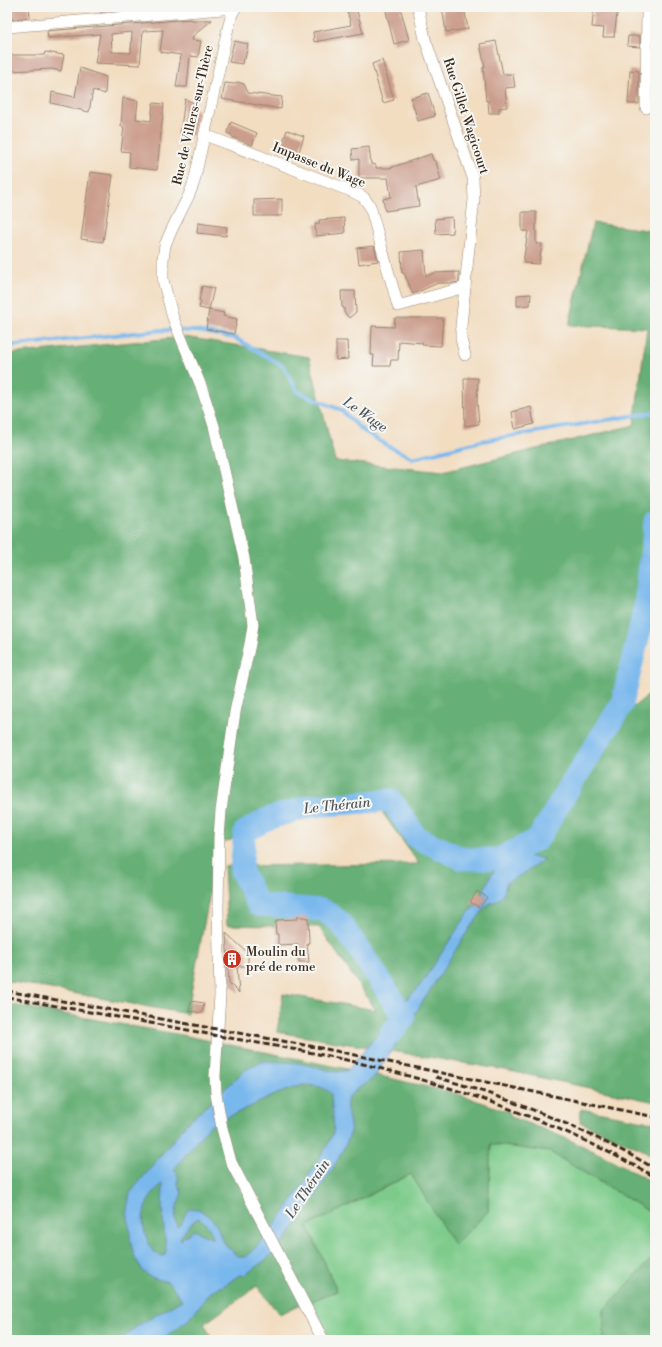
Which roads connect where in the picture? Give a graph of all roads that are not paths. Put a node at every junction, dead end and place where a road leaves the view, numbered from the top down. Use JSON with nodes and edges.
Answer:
{"nodes":[{"id":1,"x":235,"y":7,"type":"edge"},
{"id":2,"x":418,"y":7,"type":"edge"},
{"id":3,"x":646,"y":7,"type":"edge"},
{"id":4,"x":7,"y":27,"type":"edge"},
{"id":5,"x":646,"y":108,"type":"dead end"},
{"id":6,"x":204,"y":135,"type":"junction"},
{"id":7,"x":465,"y":287,"type":"junction"},
{"id":8,"x":465,"y":355,"type":"dead end"},
{"id":9,"x":323,"y":1340,"type":"edge"}],
"edges":[{"from":1,"to":4,"type":"street"},
{"from":1,"to":6,"type":"street","name":"Rue de Villers-sur-Thère"},
{"from":2,"to":7,"type":"street","name":"Rue Gillet Wagicourt"},
{"from":3,"to":5,"type":"street"},
{"from":6,"to":7,"type":"street","name":"Impasse du Wage"},
{"from":6,"to":9,"type":"street","name":"Rue de Villers-sur-Thère"},
{"from":7,"to":8,"type":"street","name":"Rue Gillet Wagicourt"}]}
